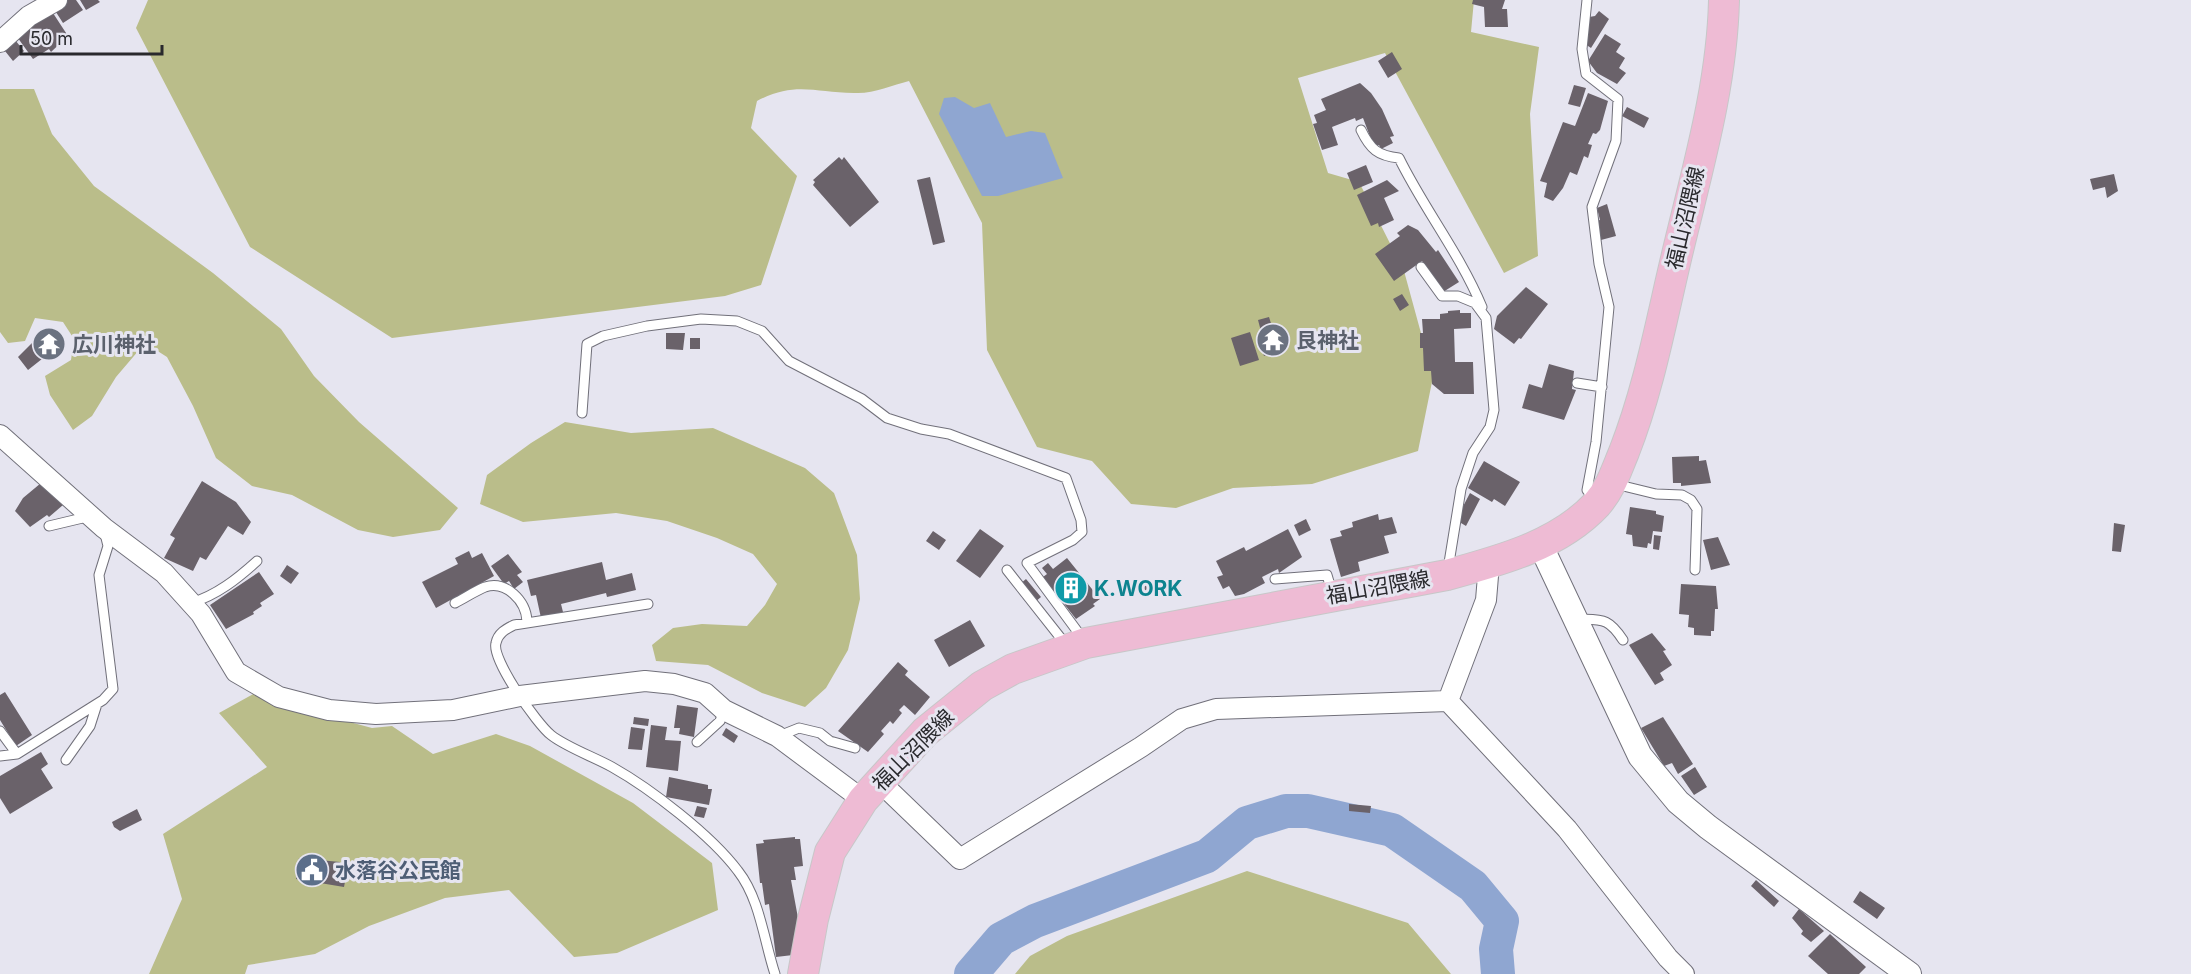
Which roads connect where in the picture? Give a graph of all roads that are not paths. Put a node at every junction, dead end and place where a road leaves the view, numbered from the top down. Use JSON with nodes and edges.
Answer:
{"nodes":[{"id":1,"x":57,"y":0,"type":"edge"},
{"id":2,"x":1587,"y":0,"type":"edge"},
{"id":3,"x":1724,"y":0,"type":"edge"},
{"id":4,"x":0,"y":42,"type":"edge"},
{"id":5,"x":1361,"y":130,"type":"dead end"},
{"id":6,"x":1421,"y":267,"type":"dead end"},
{"id":7,"x":1486,"y":318,"type":"junction"},
{"id":8,"x":1577,"y":383,"type":"dead end"},
{"id":9,"x":1602,"y":387,"type":"junction"},
{"id":10,"x":582,"y":413,"type":"dead end"},
{"id":11,"x":0,"y":435,"type":"edge"},
{"id":12,"x":1605,"y":494,"type":"junction"},
{"id":13,"x":99,"y":522,"type":"junction"},
{"id":14,"x":49,"y":526,"type":"dead end"},
{"id":15,"x":1540,"y":544,"type":"junction"},
{"id":16,"x":257,"y":561,"type":"dead end"},
{"id":17,"x":1489,"y":564,"type":"junction"},
{"id":18,"x":1007,"y":570,"type":"dead end"},
{"id":19,"x":1695,"y":570,"type":"dead end"},
{"id":20,"x":1447,"y":575,"type":"junction"},
{"id":21,"x":1275,"y":579,"type":"dead end"},
{"id":22,"x":1332,"y":595,"type":"junction"},
{"id":23,"x":191,"y":603,"type":"junction"},
{"id":24,"x":455,"y":603,"type":"dead end"},
{"id":25,"x":648,"y":604,"type":"dead end"},
{"id":26,"x":1574,"y":618,"type":"junction"},
{"id":27,"x":527,"y":621,"type":"junction"},
{"id":28,"x":1623,"y":640,"type":"dead end"},
{"id":29,"x":1077,"y":646,"type":"junction"},
{"id":30,"x":520,"y":696,"type":"junction"},
{"id":31,"x":1448,"y":701,"type":"junction"},
{"id":32,"x":97,"y":704,"type":"junction"},
{"id":33,"x":724,"y":710,"type":"junction"},
{"id":34,"x":0,"y":731,"type":"edge"},
{"id":35,"x":777,"y":736,"type":"junction"},
{"id":36,"x":698,"y":741,"type":"dead end"},
{"id":37,"x":855,"y":748,"type":"dead end"},
{"id":38,"x":17,"y":754,"type":"junction"},
{"id":39,"x":0,"y":756,"type":"edge"},
{"id":40,"x":66,"y":760,"type":"dead end"},
{"id":41,"x":872,"y":791,"type":"junction"},
{"id":42,"x":1897,"y":970,"type":"edge"},
{"id":43,"x":775,"y":974,"type":"edge"},
{"id":44,"x":803,"y":974,"type":"edge"},
{"id":45,"x":1684,"y":974,"type":"edge"}],
"edges":[{"from":1,"to":4,"type":"street"},
{"from":2,"to":9,"type":"lane"},
{"from":3,"to":12,"type":"main road","name":"福山沼隈線"},
{"from":5,"to":7,"type":"lane"},
{"from":6,"to":7,"type":"lane"},
{"from":7,"to":20,"type":"lane"},
{"from":8,"to":9,"type":"lane"},
{"from":9,"to":12,"type":"lane"},
{"from":10,"to":29,"type":"lane"},
{"from":11,"to":13,"type":"street"},
{"from":12,"to":15,"type":"main road","name":"福山沼隈線"},
{"from":12,"to":19,"type":"lane"},
{"from":13,"to":14,"type":"lane"},
{"from":13,"to":23,"type":"street"},
{"from":13,"to":32,"type":"lane"},
{"from":15,"to":17,"type":"main road","name":"福山沼隈線"},
{"from":15,"to":26,"type":"street"},
{"from":16,"to":23,"type":"lane"},
{"from":17,"to":20,"type":"main road","name":"福山沼隈線"},
{"from":17,"to":31,"type":"street"},
{"from":18,"to":29,"type":"lane"},
{"from":20,"to":22,"type":"main road","name":"福山沼隈線"},
{"from":21,"to":22,"type":"lane"},
{"from":22,"to":29,"type":"main road","name":"福山沼隈線"},
{"from":23,"to":30,"type":"street"},
{"from":24,"to":27,"type":"lane"},
{"from":25,"to":27,"type":"lane"},
{"from":26,"to":28,"type":"lane"},
{"from":26,"to":42,"type":"street"},
{"from":27,"to":30,"type":"lane"},
{"from":29,"to":41,"type":"main road","name":"福山沼隈線"},
{"from":30,"to":33,"type":"street"},
{"from":30,"to":43,"type":"lane"},
{"from":31,"to":41,"type":"street"},
{"from":31,"to":45,"type":"street"},
{"from":32,"to":38,"type":"lane"},
{"from":32,"to":40,"type":"lane"},
{"from":33,"to":35,"type":"street"},
{"from":33,"to":36,"type":"lane"},
{"from":34,"to":38,"type":"lane"},
{"from":35,"to":37,"type":"lane"},
{"from":35,"to":41,"type":"street"},
{"from":38,"to":39,"type":"lane"},
{"from":41,"to":44,"type":"main road","name":"福山沼隈線"}]}
